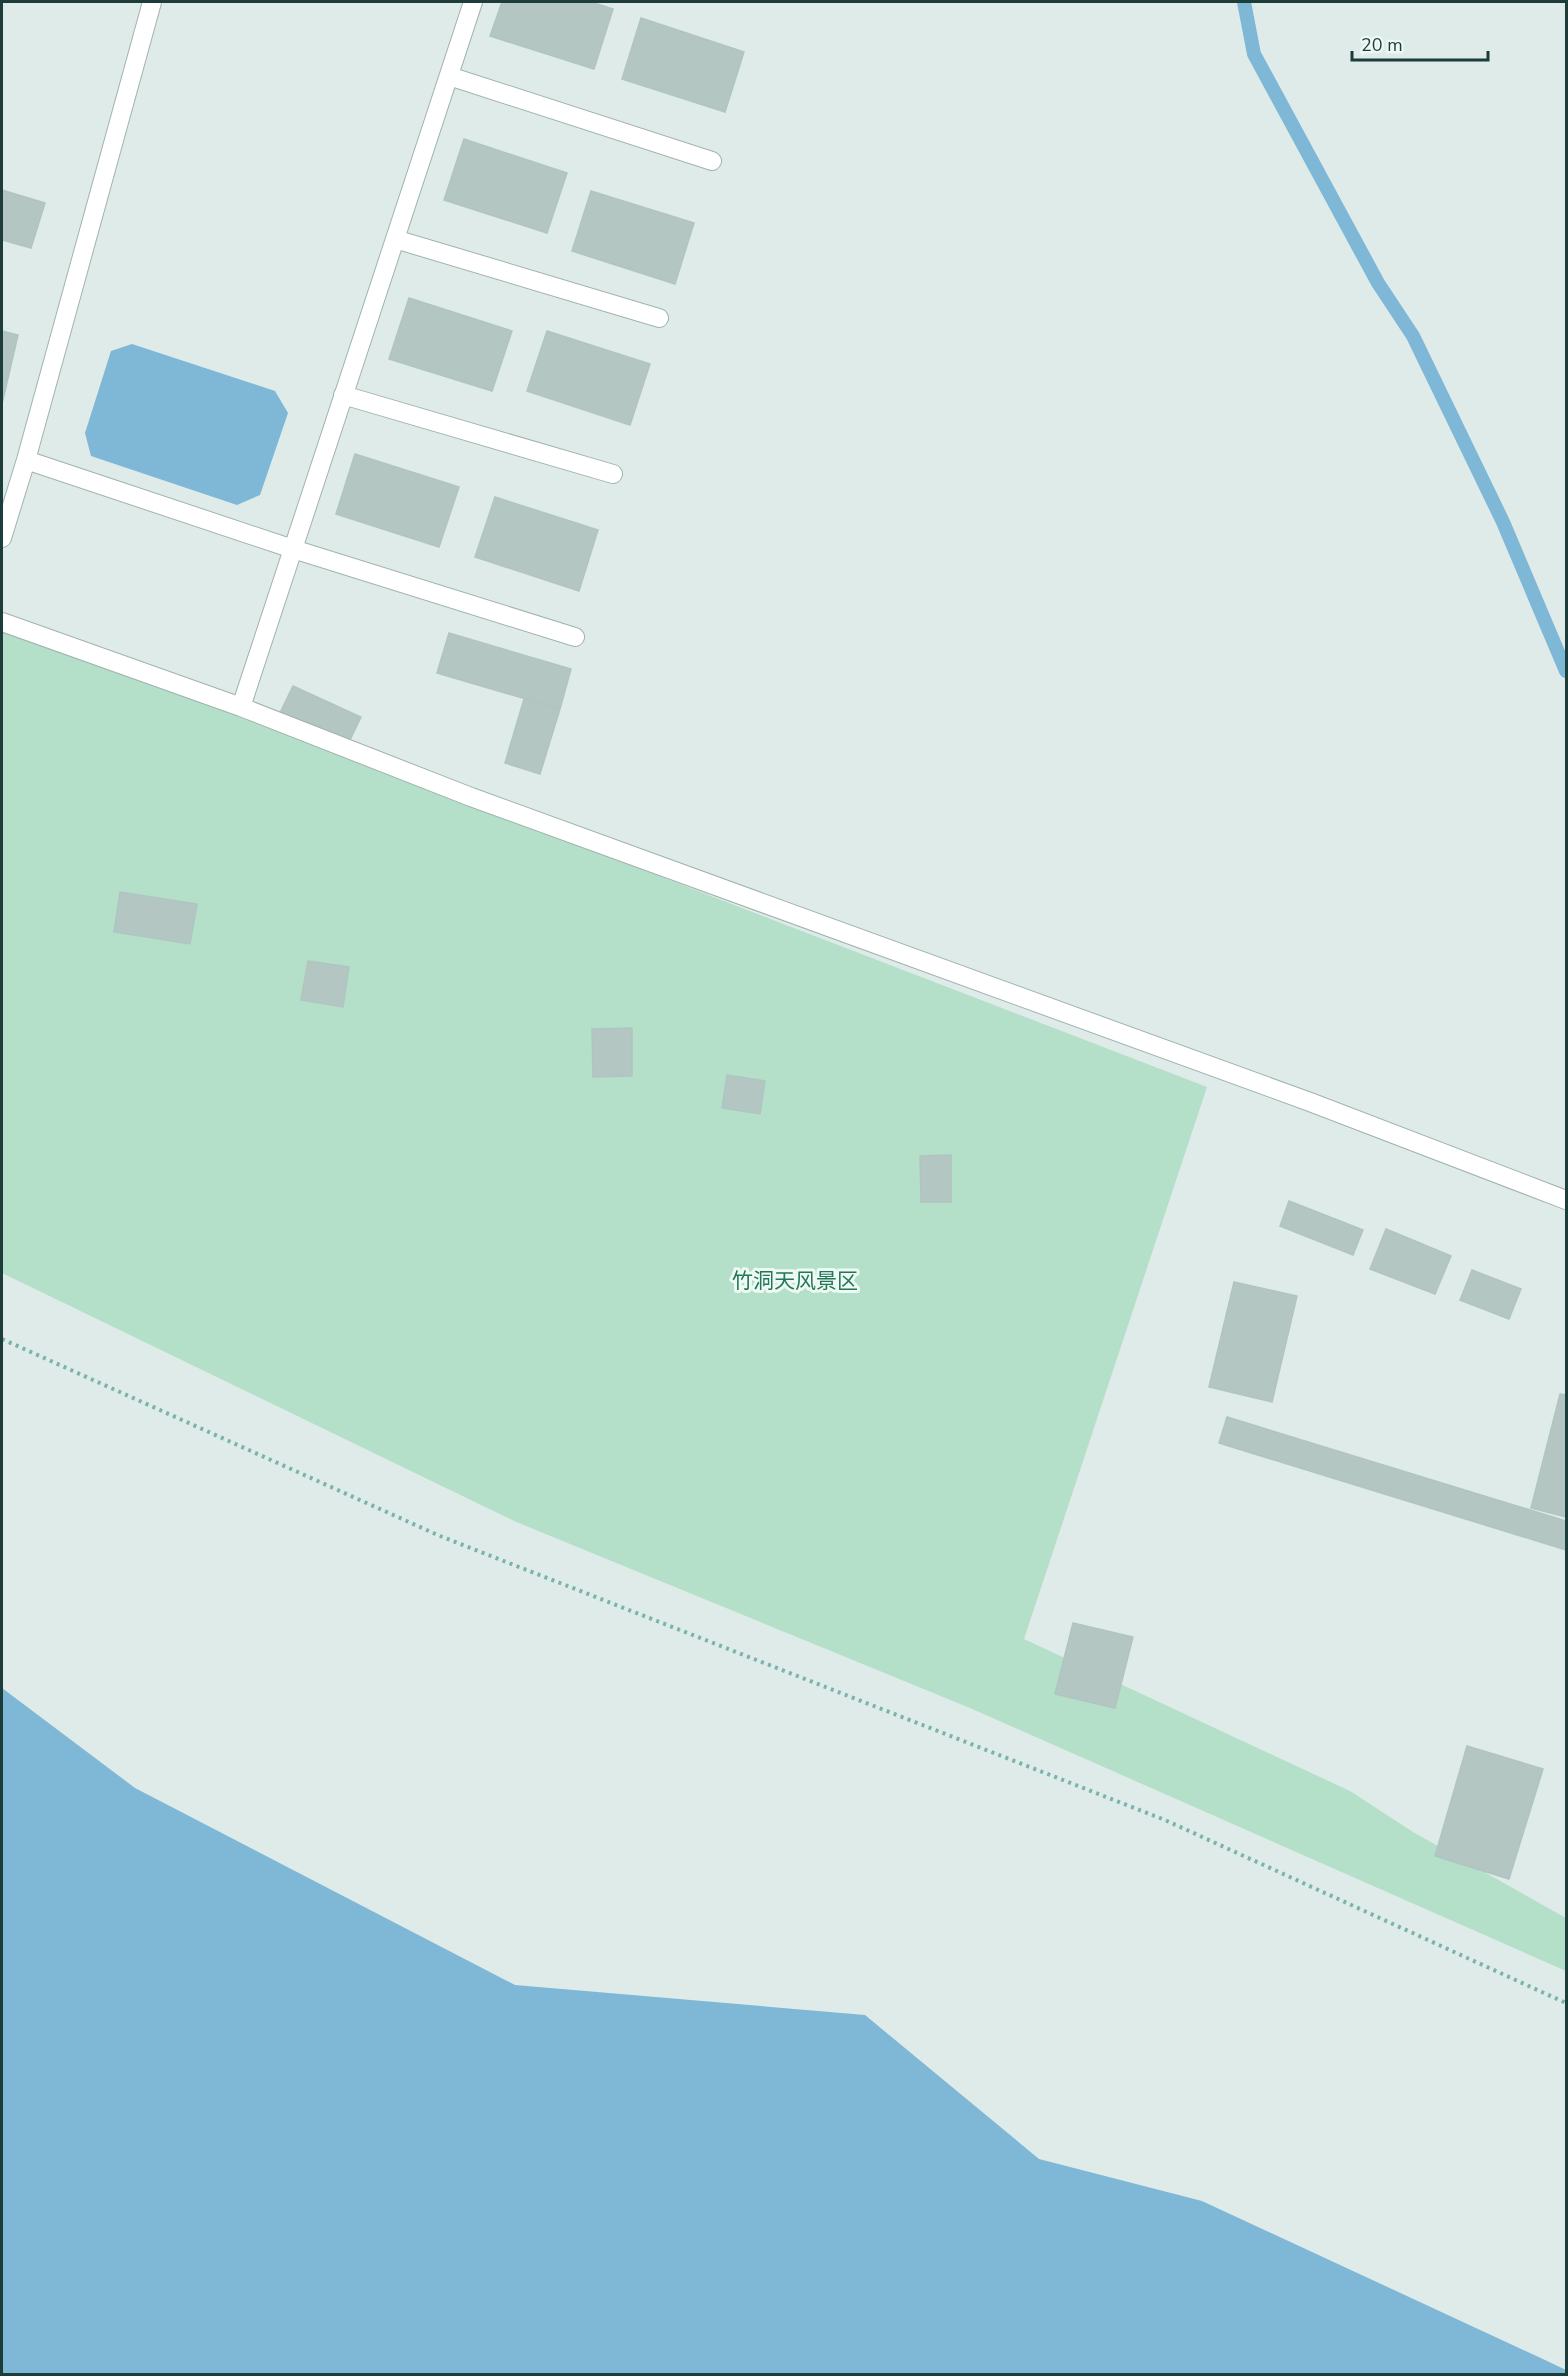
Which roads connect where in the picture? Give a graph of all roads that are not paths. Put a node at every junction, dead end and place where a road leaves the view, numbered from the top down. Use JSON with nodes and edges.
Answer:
{"nodes":[{"id":1,"x":152,"y":2,"type":"edge"},
{"id":2,"x":473,"y":2,"type":"edge"},
{"id":3,"x":449,"y":76,"type":"junction"},
{"id":4,"x":711,"y":161,"type":"dead end"},
{"id":5,"x":395,"y":239,"type":"junction"},
{"id":6,"x":659,"y":318,"type":"dead end"},
{"id":7,"x":344,"y":395,"type":"junction"},
{"id":8,"x":26,"y":460,"type":"junction"},
{"id":9,"x":613,"y":474,"type":"dead end"},
{"id":10,"x":2,"y":538,"type":"edge"},
{"id":11,"x":293,"y":549,"type":"junction"},
{"id":12,"x":2,"y":622,"type":"edge"},
{"id":13,"x":575,"y":638,"type":"dead end"},
{"id":14,"x":241,"y":707,"type":"junction"},
{"id":15,"x":1566,"y":1200,"type":"edge"}],
"edges":[{"from":1,"to":8,"type":"lane"},
{"from":2,"to":3,"type":"lane"},
{"from":3,"to":4,"type":"lane"},
{"from":3,"to":5,"type":"lane"},
{"from":5,"to":6,"type":"lane"},
{"from":5,"to":7,"type":"lane"},
{"from":7,"to":9,"type":"lane"},
{"from":7,"to":11,"type":"lane"},
{"from":8,"to":10,"type":"lane"},
{"from":8,"to":11,"type":"lane"},
{"from":11,"to":13,"type":"lane"},
{"from":11,"to":14,"type":"lane"},
{"from":12,"to":14,"type":"lane"},
{"from":14,"to":15,"type":"lane"}]}
